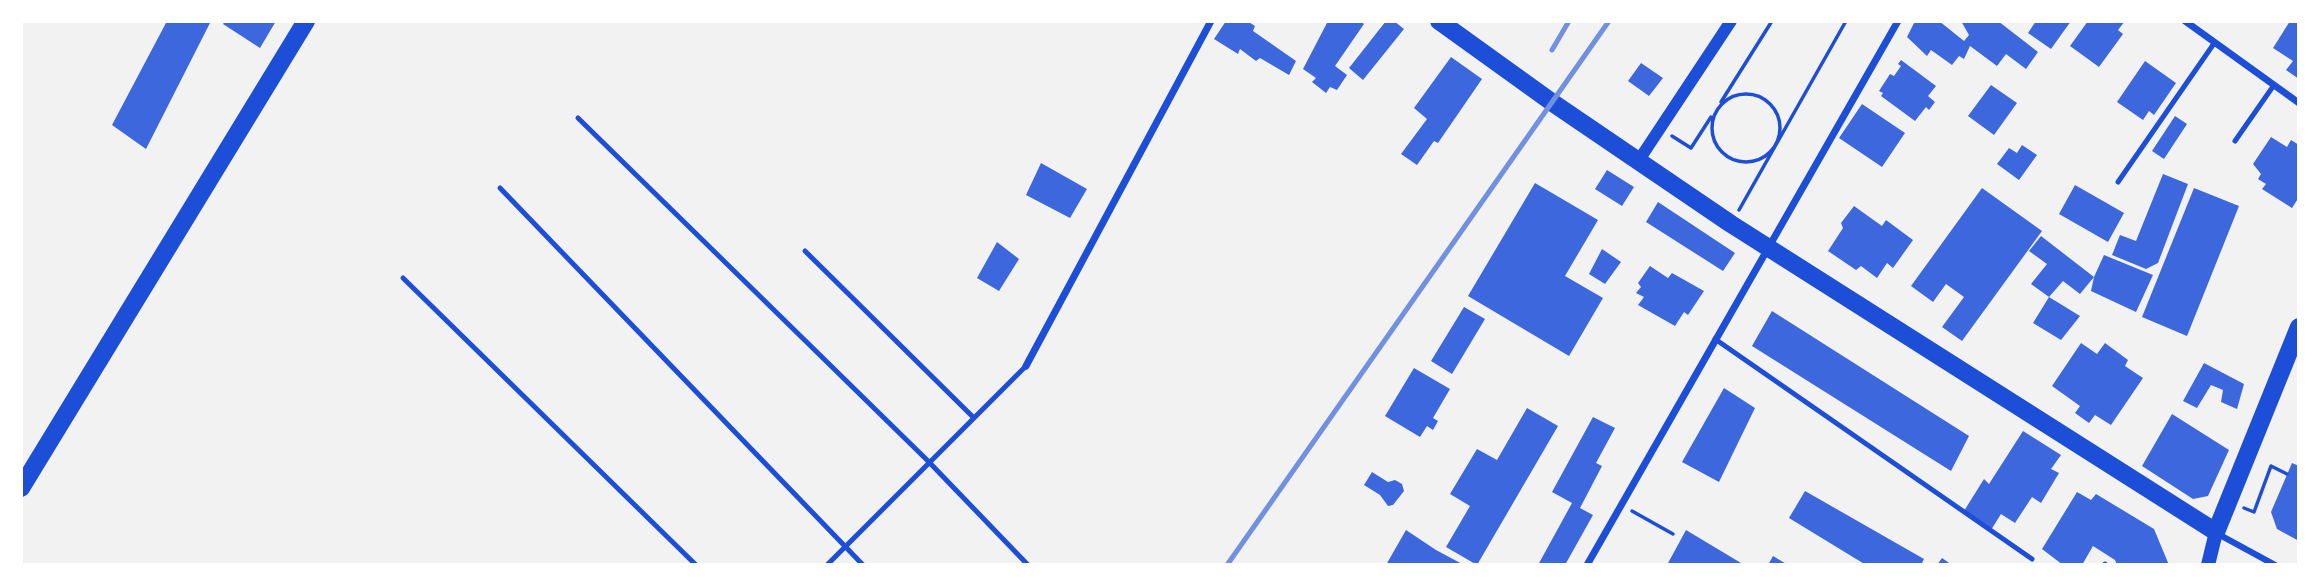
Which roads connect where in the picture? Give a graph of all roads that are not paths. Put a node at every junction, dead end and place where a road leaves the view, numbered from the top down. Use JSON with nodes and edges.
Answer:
{"nodes":[{"id":1,"x":306,"y":21,"type":"edge"},
{"id":2,"x":1211,"y":21,"type":"edge"},
{"id":3,"x":1439,"y":21,"type":"edge"},
{"id":4,"x":1731,"y":21,"type":"edge"},
{"id":5,"x":1898,"y":21,"type":"edge"},
{"id":6,"x":2186,"y":21,"type":"edge"},
{"id":7,"x":2215,"y":42,"type":"junction"},
{"id":8,"x":2274,"y":85,"type":"junction"},
{"id":9,"x":2299,"y":103,"type":"edge"},
{"id":10,"x":578,"y":118,"type":"dead end"},
{"id":11,"x":2235,"y":141,"type":"dead end"},
{"id":12,"x":1639,"y":160,"type":"junction"},
{"id":13,"x":2118,"y":182,"type":"dead end"},
{"id":14,"x":500,"y":188,"type":"dead end"},
{"id":15,"x":1769,"y":248,"type":"junction"},
{"id":16,"x":805,"y":251,"type":"dead end"},
{"id":17,"x":403,"y":278,"type":"dead end"},
{"id":18,"x":2299,"y":327,"type":"edge"},
{"id":19,"x":1715,"y":339,"type":"junction"},
{"id":20,"x":1026,"y":366,"type":"joint"},
{"id":21,"x":973,"y":417,"type":"junction"},
{"id":22,"x":928,"y":461,"type":"junction"},
{"id":23,"x":21,"y":488,"type":"edge"},
{"id":24,"x":2216,"y":533,"type":"junction"},
{"id":25,"x":846,"y":546,"type":"junction"},
{"id":26,"x":2032,"y":559,"type":"dead end"},
{"id":27,"x":696,"y":565,"type":"edge"},
{"id":28,"x":827,"y":565,"type":"edge"},
{"id":29,"x":863,"y":565,"type":"edge"},
{"id":30,"x":1028,"y":565,"type":"edge"},
{"id":31,"x":1587,"y":565,"type":"edge"},
{"id":32,"x":2208,"y":565,"type":"edge"},
{"id":33,"x":2275,"y":565,"type":"edge"}],
"edges":[{"from":1,"to":23,"type":"main road"},
{"from":2,"to":20,"type":"street"},
{"from":3,"to":12,"type":"main road"},
{"from":4,"to":12,"type":"street"},
{"from":5,"to":15,"type":"street"},
{"from":6,"to":7,"type":"street"},
{"from":7,"to":8,"type":"street"},
{"from":7,"to":13,"type":"lane"},
{"from":8,"to":9,"type":"street"},
{"from":8,"to":11,"type":"lane"},
{"from":10,"to":22,"type":"lane"},
{"from":12,"to":15,"type":"main road"},
{"from":14,"to":25,"type":"lane"},
{"from":15,"to":19,"type":"street"},
{"from":15,"to":24,"type":"main road"},
{"from":16,"to":21,"type":"lane"},
{"from":17,"to":27,"type":"lane"},
{"from":18,"to":24,"type":"main road"},
{"from":19,"to":26,"type":"lane"},
{"from":19,"to":31,"type":"street"},
{"from":20,"to":21,"type":"lane"},
{"from":21,"to":22,"type":"lane"},
{"from":22,"to":25,"type":"lane"},
{"from":22,"to":30,"type":"lane"},
{"from":24,"to":32,"type":"main road"},
{"from":24,"to":33,"type":"street"},
{"from":25,"to":28,"type":"lane"},
{"from":25,"to":29,"type":"lane"}]}
